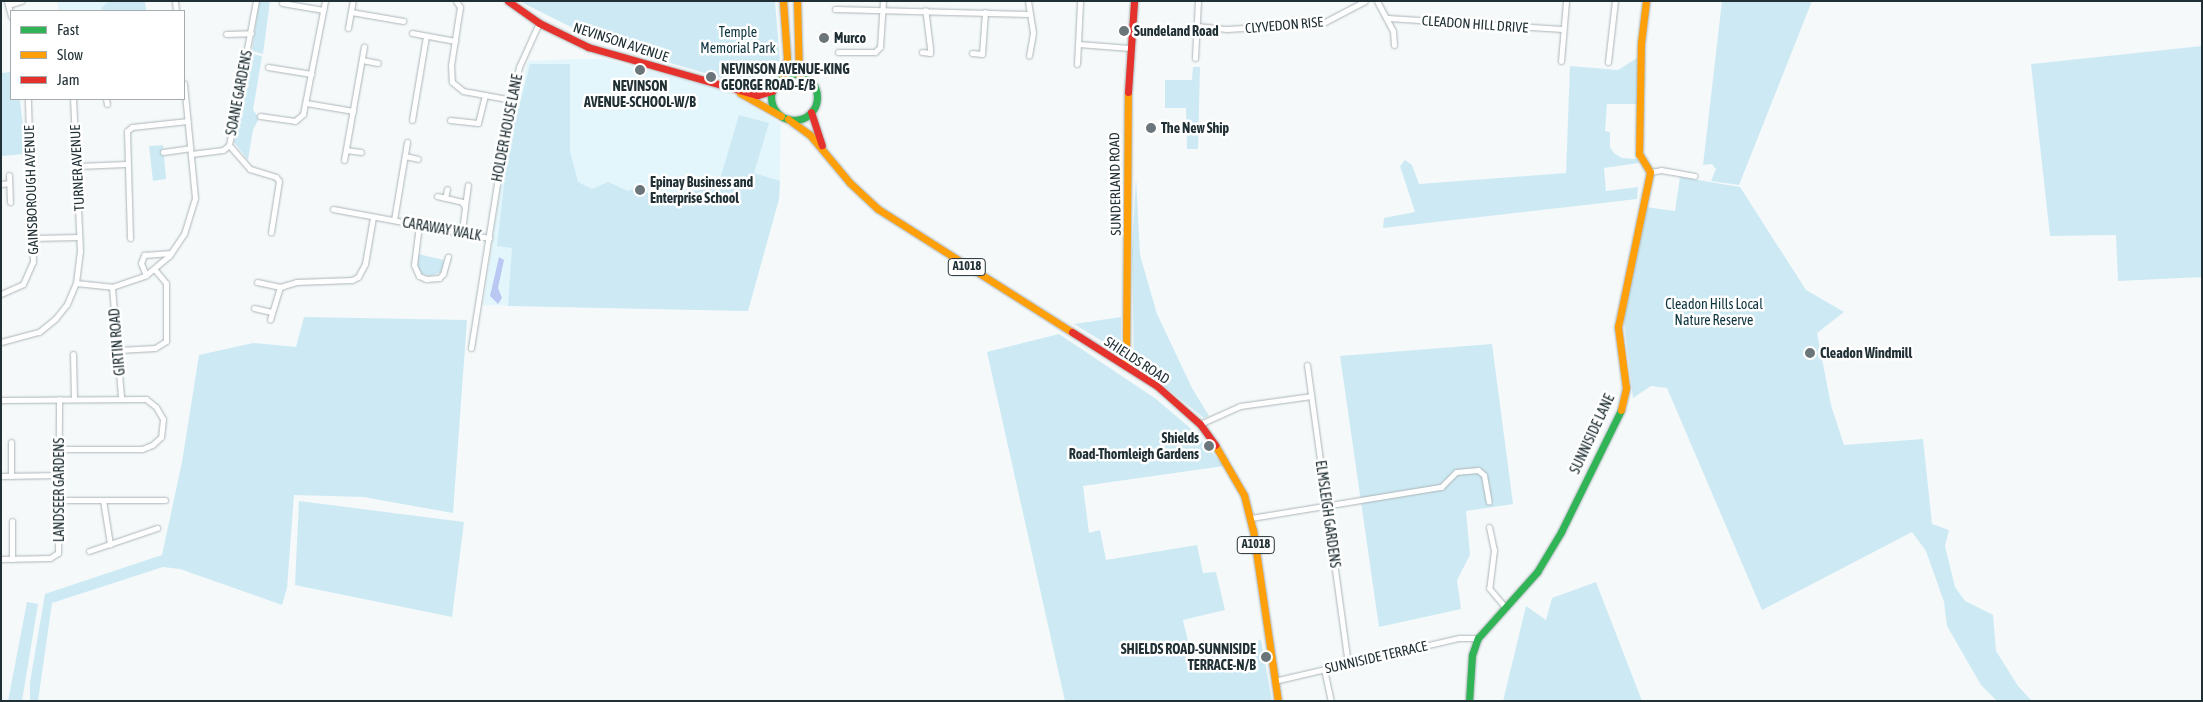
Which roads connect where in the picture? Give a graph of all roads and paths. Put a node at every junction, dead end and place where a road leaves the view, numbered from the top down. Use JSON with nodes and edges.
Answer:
{"nodes":[{"id":1,"x":21,"y":1,"type":"edge"},
{"id":2,"x":256,"y":1,"type":"edge"},
{"id":3,"x":325,"y":1,"type":"edge"},
{"id":4,"x":353,"y":1,"type":"edge"},
{"id":5,"x":456,"y":1,"type":"edge"},
{"id":6,"x":508,"y":1,"type":"edge"},
{"id":7,"x":783,"y":1,"type":"edge"},
{"id":8,"x":797,"y":1,"type":"edge"},
{"id":9,"x":883,"y":1,"type":"edge"},
{"id":10,"x":1028,"y":1,"type":"edge"},
{"id":11,"x":1134,"y":1,"type":"edge"},
{"id":12,"x":1198,"y":1,"type":"edge"},
{"id":13,"x":1366,"y":1,"type":"edge"},
{"id":14,"x":1377,"y":1,"type":"edge"},
{"id":15,"x":1566,"y":1,"type":"edge"},
{"id":16,"x":1614,"y":1,"type":"edge"},
{"id":17,"x":1646,"y":1,"type":"edge"},
{"id":18,"x":1080,"y":2,"type":"edge"},
{"id":19,"x":8,"y":3,"type":"edge"},
{"id":20,"x":282,"y":3,"type":"dead end"},
{"id":21,"x":835,"y":9,"type":"dead end"},
{"id":22,"x":883,"y":9,"type":"junction"},
{"id":23,"x":324,"y":10,"type":"junction"},
{"id":24,"x":924,"y":10,"type":"junction"},
{"id":25,"x":351,"y":12,"type":"junction"},
{"id":26,"x":985,"y":12,"type":"junction"},
{"id":27,"x":1028,"y":14,"type":"junction"},
{"id":28,"x":1388,"y":18,"type":"junction"},
{"id":29,"x":403,"y":21,"type":"dead end"},
{"id":30,"x":539,"y":23,"type":"junction"},
{"id":31,"x":1197,"y":26,"type":"junction"},
{"id":32,"x":348,"y":28,"type":"dead end"},
{"id":33,"x":1562,"y":29,"type":"junction"},
{"id":34,"x":251,"y":33,"type":"junction"},
{"id":35,"x":412,"y":33,"type":"dead end"},
{"id":36,"x":226,"y":34,"type":"dead end"},
{"id":37,"x":426,"y":36,"type":"junction"},
{"id":38,"x":454,"y":41,"type":"junction"},
{"id":39,"x":1078,"y":44,"type":"junction"},
{"id":40,"x":1394,"y":45,"type":"dead end"},
{"id":41,"x":364,"y":46,"type":"dead end"},
{"id":42,"x":1130,"y":48,"type":"junction"},
{"id":43,"x":838,"y":52,"type":"dead end"},
{"id":44,"x":922,"y":52,"type":"dead end"},
{"id":45,"x":972,"y":53,"type":"dead end"},
{"id":46,"x":1029,"y":56,"type":"dead end"},
{"id":47,"x":1195,"y":58,"type":"dead end"},
{"id":48,"x":362,"y":60,"type":"junction"},
{"id":49,"x":1561,"y":61,"type":"dead end"},
{"id":50,"x":1608,"y":62,"type":"dead end"},
{"id":51,"x":378,"y":63,"type":"dead end"},
{"id":52,"x":1077,"y":64,"type":"dead end"},
{"id":53,"x":268,"y":67,"type":"dead end"},
{"id":54,"x":311,"y":74,"type":"junction"},
{"id":55,"x":799,"y":75,"type":"junction"},
{"id":56,"x":783,"y":77,"type":"junction"},
{"id":57,"x":734,"y":89,"type":"junction"},
{"id":58,"x":772,"y":92,"type":"junction"},
{"id":59,"x":185,"y":93,"type":"edge"},
{"id":60,"x":485,"y":95,"type":"junction"},
{"id":61,"x":28,"y":100,"type":"edge"},
{"id":62,"x":73,"y":100,"type":"edge"},
{"id":63,"x":512,"y":100,"type":"junction"},
{"id":64,"x":306,"y":103,"type":"junction"},
{"id":65,"x":353,"y":111,"type":"junction"},
{"id":66,"x":810,"y":112,"type":"junction"},
{"id":67,"x":260,"y":116,"type":"dead end"},
{"id":68,"x":785,"y":117,"type":"junction"},
{"id":69,"x":412,"y":120,"type":"dead end"},
{"id":70,"x":450,"y":120,"type":"dead end"},
{"id":71,"x":188,"y":121,"type":"junction"},
{"id":72,"x":407,"y":142,"type":"dead end"},
{"id":73,"x":229,"y":145,"type":"junction"},
{"id":74,"x":824,"y":149,"type":"junction"},
{"id":75,"x":346,"y":150,"type":"junction"},
{"id":76,"x":190,"y":151,"type":"junction"},
{"id":77,"x":164,"y":152,"type":"dead end"},
{"id":78,"x":361,"y":152,"type":"dead end"},
{"id":79,"x":405,"y":156,"type":"junction"},
{"id":80,"x":418,"y":159,"type":"dead end"},
{"id":81,"x":344,"y":160,"type":"dead end"},
{"id":82,"x":126,"y":164,"type":"junction"},
{"id":83,"x":78,"y":166,"type":"junction"},
{"id":84,"x":1650,"y":172,"type":"junction"},
{"id":85,"x":9,"y":175,"type":"dead end"},
{"id":86,"x":1694,"y":176,"type":"dead end"},
{"id":87,"x":9,"y":183,"type":"junction"},
{"id":88,"x":1,"y":184,"type":"edge"},
{"id":89,"x":468,"y":186,"type":"dead end"},
{"id":90,"x":447,"y":189,"type":"dead end"},
{"id":91,"x":437,"y":196,"type":"dead end"},
{"id":92,"x":445,"y":198,"type":"junction"},
{"id":93,"x":10,"y":202,"type":"dead end"},
{"id":94,"x":465,"y":206,"type":"junction"},
{"id":95,"x":333,"y":209,"type":"dead end"},
{"id":96,"x":373,"y":217,"type":"junction"},
{"id":97,"x":394,"y":220,"type":"junction"},
{"id":98,"x":419,"y":225,"type":"junction"},
{"id":99,"x":271,"y":232,"type":"dead end"},
{"id":100,"x":462,"y":233,"type":"junction"},
{"id":101,"x":79,"y":237,"type":"junction"},
{"id":102,"x":34,"y":238,"type":"junction"},
{"id":103,"x":130,"y":238,"type":"dead end"},
{"id":104,"x":489,"y":238,"type":"junction"},
{"id":105,"x":172,"y":253,"type":"junction"},
{"id":106,"x":448,"y":257,"type":"dead end"},
{"id":107,"x":156,"y":270,"type":"junction"},
{"id":108,"x":146,"y":275,"type":"junction"},
{"id":109,"x":257,"y":282,"type":"dead end"},
{"id":110,"x":76,"y":283,"type":"junction"},
{"id":111,"x":112,"y":286,"type":"junction"},
{"id":112,"x":280,"y":287,"type":"junction"},
{"id":113,"x":1,"y":294,"type":"edge"},
{"id":114,"x":254,"y":308,"type":"dead end"},
{"id":115,"x":272,"y":312,"type":"junction"},
{"id":116,"x":270,"y":319,"type":"dead end"},
{"id":117,"x":1,"y":342,"type":"edge"},
{"id":118,"x":471,"y":348,"type":"dead end"},
{"id":119,"x":119,"y":350,"type":"junction"},
{"id":120,"x":73,"y":354,"type":"dead end"},
{"id":121,"x":1307,"y":365,"type":"dead end"},
{"id":122,"x":1126,"y":366,"type":"junction"},
{"id":123,"x":1312,"y":396,"type":"junction"},
{"id":124,"x":58,"y":398,"type":"junction"},
{"id":125,"x":74,"y":398,"type":"junction"},
{"id":126,"x":121,"y":398,"type":"junction"},
{"id":127,"x":1,"y":400,"type":"edge"},
{"id":128,"x":1200,"y":424,"type":"junction"},
{"id":129,"x":11,"y":442,"type":"dead end"},
{"id":130,"x":60,"y":449,"type":"junction"},
{"id":131,"x":60,"y":475,"type":"junction"},
{"id":132,"x":1,"y":476,"type":"edge"},
{"id":133,"x":11,"y":476,"type":"junction"},
{"id":134,"x":60,"y":500,"type":"junction"},
{"id":135,"x":103,"y":500,"type":"junction"},
{"id":136,"x":164,"y":500,"type":"dead end"},
{"id":137,"x":1489,"y":502,"type":"dead end"},
{"id":138,"x":1327,"y":507,"type":"junction"},
{"id":139,"x":1250,"y":518,"type":"junction"},
{"id":140,"x":12,"y":521,"type":"dead end"},
{"id":141,"x":1489,"y":527,"type":"dead end"},
{"id":142,"x":157,"y":528,"type":"dead end"},
{"id":143,"x":110,"y":544,"type":"junction"},
{"id":144,"x":89,"y":551,"type":"dead end"},
{"id":145,"x":1,"y":559,"type":"edge"},
{"id":146,"x":12,"y":560,"type":"junction"},
{"id":147,"x":1505,"y":607,"type":"junction"},
{"id":148,"x":1478,"y":638,"type":"junction"},
{"id":149,"x":1348,"y":664,"type":"junction"},
{"id":150,"x":1324,"y":669,"type":"junction"},
{"id":151,"x":1274,"y":680,"type":"junction"},
{"id":152,"x":1278,"y":701,"type":"edge"},
{"id":153,"x":1331,"y":701,"type":"edge"},
{"id":154,"x":1469,"y":701,"type":"edge"}],
"edges":[{"from":1,"to":19,"type":"street"},
{"from":2,"to":34,"type":"street","name":"SOANE GARDENS"},
{"from":3,"to":23,"type":"street"},
{"from":4,"to":25,"type":"street"},
{"from":5,"to":38,"type":"street"},
{"from":6,"to":30,"type":"main road","name":"NEVINSON AVENUE"},
{"from":7,"to":56,"type":"main road"},
{"from":8,"to":55,"type":"main road"},
{"from":9,"to":22,"type":"street"},
{"from":10,"to":27,"type":"street"},
{"from":11,"to":42,"type":"main road","name":"SUNDERLAND ROAD"},
{"from":12,"to":31,"type":"street"},
{"from":13,"to":31,"type":"street","name":"CLYVEDON RISE"},
{"from":14,"to":28,"type":"street"},
{"from":15,"to":33,"type":"street"},
{"from":16,"to":50,"type":"street"},
{"from":17,"to":84,"type":"main road"},
{"from":18,"to":39,"type":"street"},
{"from":20,"to":23,"type":"street"},
{"from":21,"to":22,"type":"street"},
{"from":22,"to":24,"type":"street"},
{"from":22,"to":43,"type":"street"},
{"from":23,"to":54,"type":"street"},
{"from":24,"to":26,"type":"street"},
{"from":24,"to":44,"type":"street"},
{"from":25,"to":29,"type":"street"},
{"from":25,"to":32,"type":"street"},
{"from":26,"to":27,"type":"street"},
{"from":26,"to":45,"type":"street"},
{"from":27,"to":46,"type":"street"},
{"from":28,"to":33,"type":"street","name":"CLEADON HILL DRIVE"},
{"from":28,"to":40,"type":"street"},
{"from":30,"to":57,"type":"main road","name":"NEVINSON AVENUE"},
{"from":30,"to":63,"type":"street","name":"HOLDER HOUSE LANE"},
{"from":31,"to":47,"type":"street"},
{"from":33,"to":49,"type":"street"},
{"from":34,"to":36,"type":"street"},
{"from":34,"to":73,"type":"street","name":"SOANE GARDENS"},
{"from":35,"to":37,"type":"street"},
{"from":37,"to":38,"type":"street"},
{"from":37,"to":69,"type":"street"},
{"from":38,"to":60,"type":"street"},
{"from":39,"to":42,"type":"street"},
{"from":39,"to":52,"type":"street"},
{"from":41,"to":48,"type":"street"},
{"from":42,"to":122,"type":"main road","name":"SUNDERLAND ROAD"},
{"from":48,"to":51,"type":"street"},
{"from":48,"to":65,"type":"street"},
{"from":53,"to":54,"type":"street"},
{"from":54,"to":64,"type":"street"},
{"from":55,"to":56,"type":"main road"},
{"from":55,"to":66,"type":"main road"},
{"from":56,"to":58,"type":"main road"},
{"from":57,"to":58,"type":"main road","name":"NEVINSON AVENUE"},
{"from":57,"to":68,"type":"main road","name":"NEVINSON AVENUE"},
{"from":58,"to":68,"type":"main road","number":"A1018"},
{"from":59,"to":71,"type":"street"},
{"from":60,"to":63,"type":"street"},
{"from":60,"to":70,"type":"street"},
{"from":61,"to":102,"type":"street","name":"GAINSBOROUGH AVENUE"},
{"from":62,"to":83,"type":"street","name":"TURNER AVENUE"},
{"from":63,"to":104,"type":"street","name":"HOLDER HOUSE LANE"},
{"from":64,"to":65,"type":"street"},
{"from":64,"to":67,"type":"street"},
{"from":65,"to":75,"type":"street"},
{"from":66,"to":68,"type":"main road"},
{"from":66,"to":74,"type":"main road","name":"SHIELDS ROAD","number":"A1018"},
{"from":68,"to":74,"type":"main road","name":"SHIELDS ROAD","number":"A1018"},
{"from":71,"to":76,"type":"street"},
{"from":71,"to":82,"type":"street"},
{"from":72,"to":79,"type":"street","name":"CARAWAY WALK"},
{"from":73,"to":76,"type":"street","name":"SOANE GARDENS"},
{"from":73,"to":99,"type":"street"},
{"from":74,"to":122,"type":"main road","name":"SHIELDS ROAD","number":"A1018"},
{"from":75,"to":78,"type":"street"},
{"from":75,"to":81,"type":"street"},
{"from":76,"to":77,"type":"street","name":"SOANE GARDENS"},
{"from":76,"to":105,"type":"street"},
{"from":79,"to":80,"type":"street"},
{"from":79,"to":97,"type":"street","name":"CARAWAY WALK"},
{"from":82,"to":83,"type":"street"},
{"from":82,"to":103,"type":"street"},
{"from":83,"to":101,"type":"street","name":"TURNER AVENUE"},
{"from":84,"to":86,"type":"street"},
{"from":84,"to":147,"type":"main road","name":"SUNNISIDE LANE"},
{"from":85,"to":87,"type":"street"},
{"from":87,"to":88,"type":"street"},
{"from":87,"to":93,"type":"street"},
{"from":89,"to":94,"type":"street"},
{"from":90,"to":92,"type":"street"},
{"from":91,"to":92,"type":"street"},
{"from":92,"to":94,"type":"street"},
{"from":94,"to":100,"type":"street"},
{"from":95,"to":96,"type":"street","name":"CARAWAY WALK"},
{"from":96,"to":97,"type":"street","name":"CARAWAY WALK"},
{"from":96,"to":112,"type":"street"},
{"from":97,"to":98,"type":"street","name":"CARAWAY WALK"},
{"from":98,"to":100,"type":"street","name":"CARAWAY WALK"},
{"from":98,"to":106,"type":"street"},
{"from":100,"to":104,"type":"street","name":"CARAWAY WALK"},
{"from":101,"to":102,"type":"street"},
{"from":101,"to":110,"type":"street","name":"TURNER AVENUE"},
{"from":102,"to":113,"type":"street","name":"GAINSBOROUGH AVENUE"},
{"from":104,"to":118,"type":"street","name":"HOLDER HOUSE LANE"},
{"from":105,"to":107,"type":"street"},
{"from":105,"to":108,"type":"street"},
{"from":107,"to":108,"type":"street"},
{"from":107,"to":119,"type":"street"},
{"from":108,"to":111,"type":"street"},
{"from":109,"to":112,"type":"street"},
{"from":110,"to":111,"type":"street"},
{"from":110,"to":117,"type":"street","name":"TURNER AVENUE"},
{"from":111,"to":119,"type":"street","name":"GIRTIN ROAD"},
{"from":112,"to":115,"type":"street"},
{"from":114,"to":115,"type":"street"},
{"from":115,"to":116,"type":"street"},
{"from":119,"to":126,"type":"street","name":"GIRTIN ROAD"},
{"from":120,"to":125,"type":"street"},
{"from":121,"to":123,"type":"street","name":"ELMSLEIGH GARDENS"},
{"from":122,"to":128,"type":"main road","name":"SHIELDS ROAD","number":"A1018"},
{"from":123,"to":128,"type":"street"},
{"from":123,"to":138,"type":"street","name":"ELMSLEIGH GARDENS"},
{"from":124,"to":125,"type":"street"},
{"from":124,"to":127,"type":"street"},
{"from":124,"to":130,"type":"street","name":"LANDSEER GARDENS"},
{"from":125,"to":126,"type":"street"},
{"from":126,"to":130,"type":"street"},
{"from":128,"to":139,"type":"main road","name":"SHIELDS ROAD","number":"A1018"},
{"from":129,"to":133,"type":"street"},
{"from":130,"to":131,"type":"street","name":"LANDSEER GARDENS"},
{"from":131,"to":133,"type":"street"},
{"from":131,"to":134,"type":"street","name":"LANDSEER GARDENS"},
{"from":132,"to":133,"type":"street"},
{"from":134,"to":135,"type":"street"},
{"from":134,"to":146,"type":"street","name":"LANDSEER GARDENS"},
{"from":135,"to":136,"type":"street"},
{"from":135,"to":143,"type":"street"},
{"from":137,"to":138,"type":"street"},
{"from":138,"to":139,"type":"street"},
{"from":138,"to":149,"type":"street","name":"ELMSLEIGH GARDENS"},
{"from":139,"to":151,"type":"main road","name":"SHIELDS ROAD","number":"A1018"},
{"from":140,"to":146,"type":"street"},
{"from":141,"to":147,"type":"street"},
{"from":142,"to":143,"type":"street"},
{"from":143,"to":144,"type":"street"},
{"from":145,"to":146,"type":"street","name":"LANDSEER GARDENS"},
{"from":147,"to":148,"type":"main road","name":"SUNNISIDE LANE"},
{"from":148,"to":149,"type":"street","name":"SUNNISIDE TERRACE"},
{"from":148,"to":154,"type":"main road","name":"SUNNISIDE LANE"},
{"from":149,"to":150,"type":"street","name":"SUNNISIDE TERRACE"},
{"from":150,"to":151,"type":"street","name":"SUNNISIDE TERRACE"},
{"from":150,"to":153,"type":"street"},
{"from":151,"to":152,"type":"main road","name":"SHIELDS ROAD","number":"A1018"}]}
